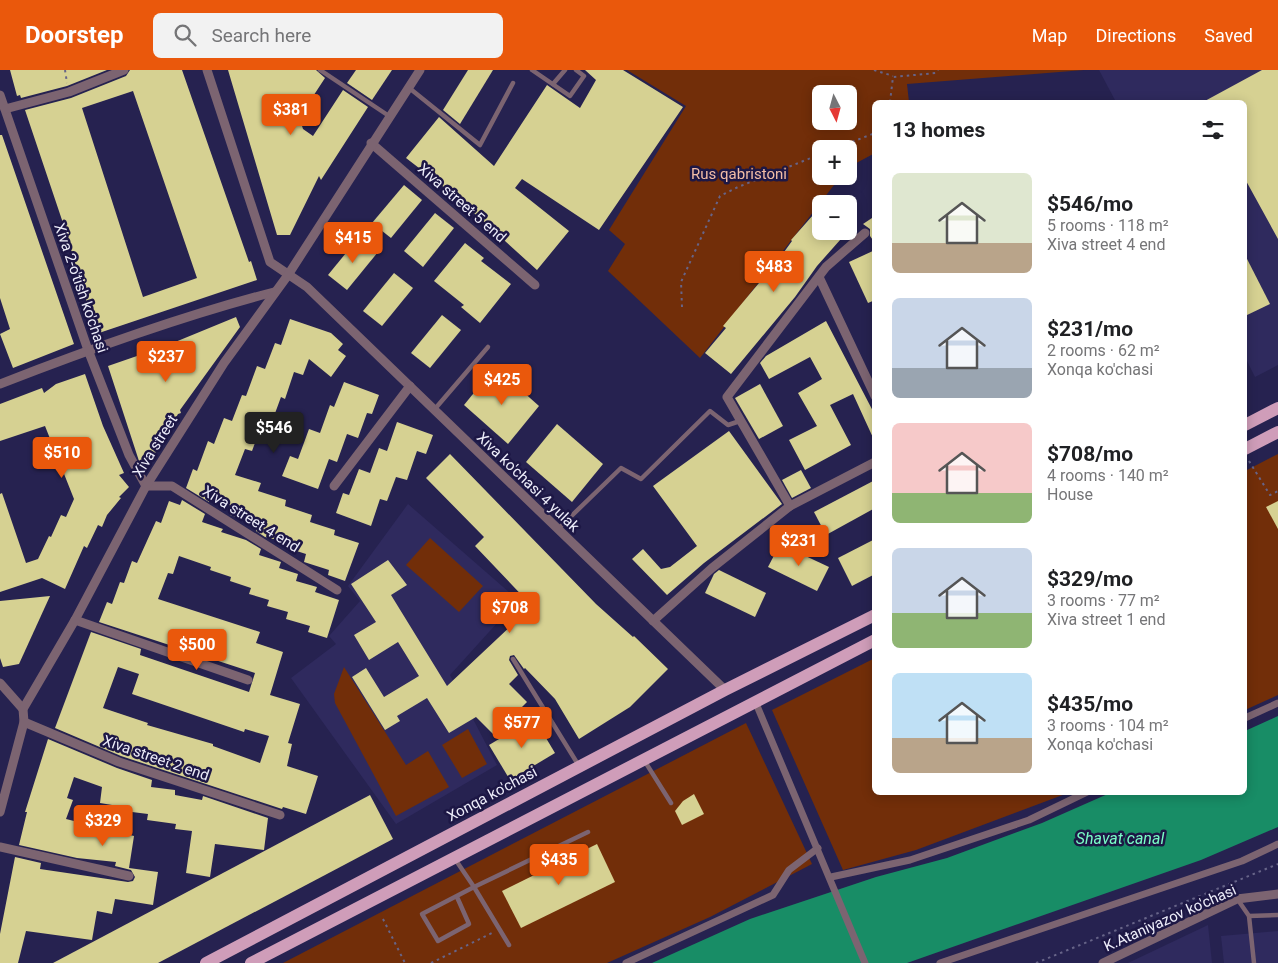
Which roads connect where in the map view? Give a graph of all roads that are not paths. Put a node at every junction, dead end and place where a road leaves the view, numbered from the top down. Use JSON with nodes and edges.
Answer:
{"nodes":[{"id":1,"x":124,"y":70,"type":"edge"},
{"id":2,"x":207,"y":70,"type":"edge"},
{"id":3,"x":320,"y":70,"type":"edge"},
{"id":4,"x":420,"y":70,"type":"edge"},
{"id":5,"x":532,"y":70,"type":"edge"},
{"id":6,"x":565,"y":70,"type":"edge"},
{"id":7,"x":576,"y":70,"type":"edge"},
{"id":8,"x":512,"y":83,"type":"dead end"},
{"id":9,"x":553,"y":84,"type":"junction"},
{"id":10,"x":408,"y":87,"type":"junction"},
{"id":11,"x":0,"y":95,"type":"edge"},
{"id":12,"x":5,"y":109,"type":"junction"},
{"id":13,"x":389,"y":116,"type":"junction"},
{"id":14,"x":371,"y":143,"type":"junction"},
{"id":15,"x":865,"y":233,"type":"dead end"},
{"id":16,"x":288,"y":275,"type":"junction"},
{"id":17,"x":819,"y":277,"type":"junction"},
{"id":18,"x":535,"y":285,"type":"dead end"},
{"id":19,"x":274,"y":292,"type":"junction"},
{"id":20,"x":488,"y":347,"type":"dead end"},
{"id":21,"x":88,"y":350,"type":"junction"},
{"id":22,"x":0,"y":384,"type":"edge"},
{"id":23,"x":410,"y":386,"type":"junction"},
{"id":24,"x":872,"y":390,"type":"edge"},
{"id":25,"x":1278,"y":408,"type":"edge"},
{"id":26,"x":434,"y":410,"type":"junction"},
{"id":27,"x":740,"y":420,"type":"junction"},
{"id":28,"x":1247,"y":424,"type":"edge"},
{"id":29,"x":1278,"y":432,"type":"edge"},
{"id":30,"x":1247,"y":448,"type":"edge"},
{"id":31,"x":872,"y":464,"type":"edge"},
{"id":32,"x":146,"y":486,"type":"junction"},
{"id":33,"x":334,"y":486,"type":"dead end"},
{"id":34,"x":790,"y":506,"type":"junction"},
{"id":35,"x":558,"y":529,"type":"junction"},
{"id":36,"x":337,"y":590,"type":"dead end"},
{"id":37,"x":872,"y":616,"type":"edge"},
{"id":38,"x":75,"y":620,"type":"junction"},
{"id":39,"x":653,"y":621,"type":"junction"},
{"id":40,"x":872,"y":642,"type":"edge"},
{"id":41,"x":513,"y":658,"type":"dead end"},
{"id":42,"x":248,"y":680,"type":"dead end"},
{"id":43,"x":0,"y":683,"type":"edge"},
{"id":44,"x":725,"y":690,"type":"junction"},
{"id":45,"x":755,"y":702,"type":"junction"},
{"id":46,"x":1278,"y":703,"type":"edge"},
{"id":47,"x":23,"y":709,"type":"junction"},
{"id":48,"x":1247,"y":717,"type":"edge"},
{"id":49,"x":24,"y":722,"type":"junction"},
{"id":50,"x":643,"y":759,"type":"junction"},
{"id":51,"x":579,"y":767,"type":"junction"},
{"id":52,"x":1081,"y":795,"type":"edge"},
{"id":53,"x":671,"y":803,"type":"dead end"},
{"id":54,"x":0,"y":812,"type":"edge"},
{"id":55,"x":280,"y":815,"type":"dead end"},
{"id":56,"x":588,"y":832,"type":"dead end"},
{"id":57,"x":1278,"y":844,"type":"edge"},
{"id":58,"x":0,"y":847,"type":"edge"},
{"id":59,"x":818,"y":848,"type":"junction"},
{"id":60,"x":454,"y":858,"type":"junction"},
{"id":61,"x":129,"y":876,"type":"dead end"},
{"id":62,"x":831,"y":877,"type":"junction"},
{"id":63,"x":474,"y":887,"type":"junction"},
{"id":64,"x":1278,"y":894,"type":"edge"},
{"id":65,"x":457,"y":897,"type":"junction"},
{"id":66,"x":1237,"y":899,"type":"junction"},
{"id":67,"x":1278,"y":915,"type":"edge"},
{"id":68,"x":1249,"y":916,"type":"junction"},
{"id":69,"x":509,"y":946,"type":"dead end"},
{"id":70,"x":235,"y":948,"type":"junction"},
{"id":71,"x":206,"y":963,"type":"edge"},
{"id":72,"x":244,"y":963,"type":"edge"},
{"id":73,"x":251,"y":963,"type":"edge"},
{"id":74,"x":626,"y":963,"type":"edge"},
{"id":75,"x":865,"y":963,"type":"edge"},
{"id":76,"x":940,"y":963,"type":"edge"},
{"id":77,"x":1103,"y":963,"type":"edge"},
{"id":78,"x":1254,"y":963,"type":"edge"}],
"edges":[{"from":1,"to":12,"type":"street"},
{"from":2,"to":16,"type":"street","name":"Xiva ko'chasi 4 yulak"},
{"from":3,"to":13,"type":"lane"},
{"from":4,"to":10,"type":"street","name":"Xiva street"},
{"from":5,"to":9,"type":"lane"},
{"from":6,"to":9,"type":"lane"},
{"from":7,"to":9,"type":"lane"},
{"from":8,"to":10,"type":"lane"},
{"from":10,"to":13,"type":"street","name":"Xiva street"},
{"from":11,"to":12,"type":"street","name":"Xiva 2-o'tish ko'chasi"},
{"from":12,"to":21,"type":"street","name":"Xiva 2-o'tish ko'chasi"},
{"from":13,"to":14,"type":"street","name":"Xiva street"},
{"from":14,"to":16,"type":"street","name":"Xiva street"},
{"from":14,"to":18,"type":"street","name":"Xiva street 5 end"},
{"from":15,"to":17,"type":"street"},
{"from":16,"to":19,"type":"street","name":"Xiva street"},
{"from":16,"to":23,"type":"street","name":"Xiva ko'chasi 4 yulak"},
{"from":17,"to":24,"type":"street"},
{"from":17,"to":27,"type":"street"},
{"from":19,"to":21,"type":"street"},
{"from":19,"to":32,"type":"street","name":"Xiva street"},
{"from":20,"to":26,"type":"lane"},
{"from":21,"to":22,"type":"street"},
{"from":21,"to":32,"type":"street","name":"Xiva 2-o'tish ko'chasi"},
{"from":23,"to":26,"type":"street","name":"Xiva ko'chasi 4 yulak"},
{"from":23,"to":33,"type":"street"},
{"from":25,"to":28,"type":"main road"},
{"from":26,"to":35,"type":"street","name":"Xiva ko'chasi 4 yulak"},
{"from":27,"to":34,"type":"street"},
{"from":27,"to":35,"type":"lane"},
{"from":29,"to":30,"type":"main road"},
{"from":31,"to":34,"type":"street"},
{"from":32,"to":36,"type":"street","name":"Xiva street 4 end"},
{"from":32,"to":38,"type":"street","name":"Xiva street"},
{"from":34,"to":39,"type":"street"},
{"from":35,"to":39,"type":"street","name":"Xiva ko'chasi 4 yulak"},
{"from":37,"to":44,"type":"main road","name":"Xonqa ko'chasi"},
{"from":38,"to":42,"type":"street"},
{"from":38,"to":47,"type":"street","name":"Xiva street"},
{"from":39,"to":44,"type":"street","name":"Xiva ko'chasi 4 yulak"},
{"from":40,"to":45,"type":"main road"},
{"from":41,"to":51,"type":"lane"},
{"from":43,"to":47,"type":"street"},
{"from":44,"to":51,"type":"main road","name":"Xonqa ko'chasi"},
{"from":45,"to":50,"type":"main road"},
{"from":45,"to":59,"type":"street"},
{"from":46,"to":48,"type":"street"},
{"from":47,"to":49,"type":"street"},
{"from":49,"to":54,"type":"street"},
{"from":49,"to":55,"type":"street","name":"Xiva street 2 end"},
{"from":50,"to":53,"type":"lane"},
{"from":50,"to":60,"type":"main road"},
{"from":51,"to":70,"type":"main road","name":"Xonqa ko'chasi"},
{"from":52,"to":62,"type":"street"},
{"from":56,"to":63,"type":"lane"},
{"from":57,"to":76,"type":"street"},
{"from":58,"to":61,"type":"street"},
{"from":59,"to":62,"type":"street"},
{"from":59,"to":74,"type":"street"},
{"from":60,"to":63,"type":"lane"},
{"from":60,"to":73,"type":"main road"},
{"from":62,"to":75,"type":"street"},
{"from":63,"to":65,"type":"lane"},
{"from":63,"to":69,"type":"lane"},
{"from":64,"to":66,"type":"street","name":"K.Ataniyazov ko'chasi"},
{"from":65,"to":65,"type":"lane"},
{"from":66,"to":68,"type":"lane"},
{"from":66,"to":77,"type":"street","name":"K.Ataniyazov ko'chasi"},
{"from":67,"to":68,"type":"lane"},
{"from":68,"to":78,"type":"lane"},
{"from":70,"to":71,"type":"main road","name":"Xonqa ko'chasi"},
{"from":70,"to":72,"type":"main road"}]}
